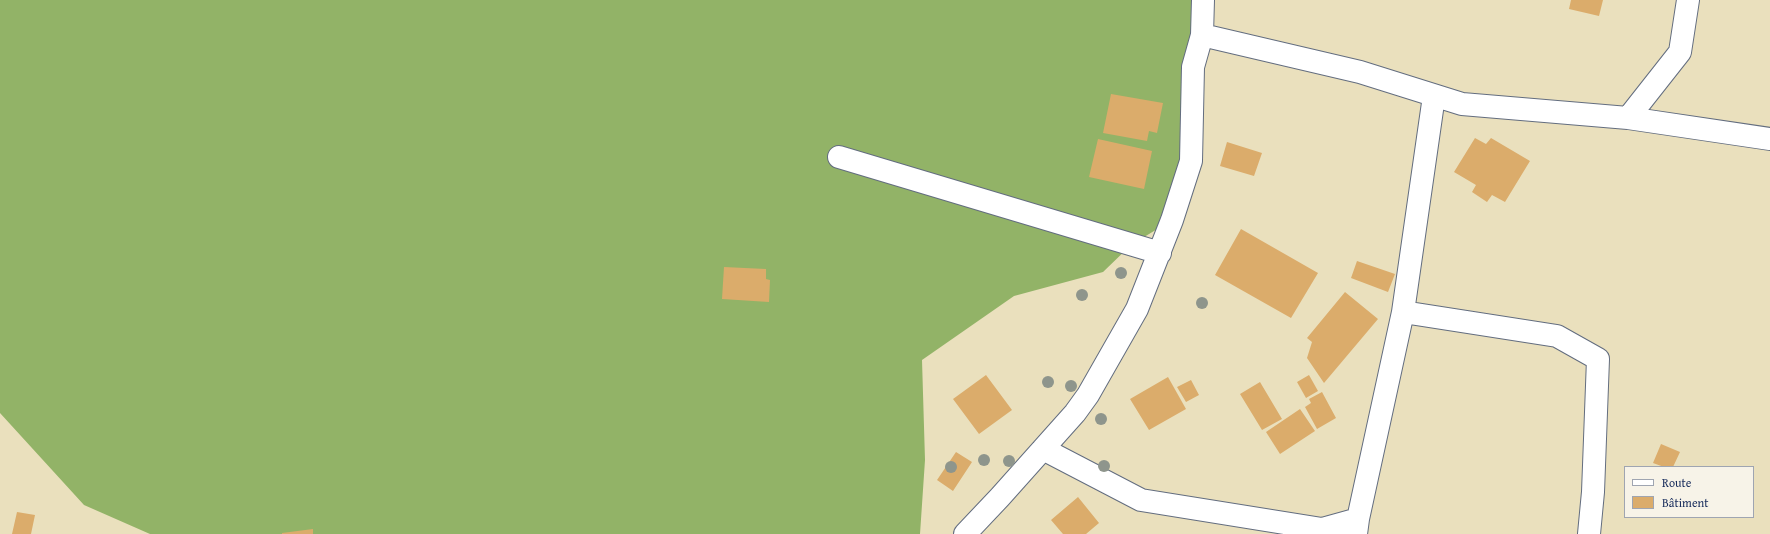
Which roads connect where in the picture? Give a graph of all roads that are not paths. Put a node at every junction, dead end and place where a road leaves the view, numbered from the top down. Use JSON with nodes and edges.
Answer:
{"nodes":[{"id":1,"x":1203,"y":0,"type":"edge"},
{"id":2,"x":1688,"y":0,"type":"edge"},
{"id":3,"x":1202,"y":35,"type":"junction"},
{"id":4,"x":1434,"y":96,"type":"junction"},
{"id":5,"x":1628,"y":118,"type":"junction"},
{"id":6,"x":1770,"y":139,"type":"edge"},
{"id":7,"x":839,"y":157,"type":"dead end"},
{"id":8,"x":1160,"y":253,"type":"junction"},
{"id":9,"x":1403,"y":312,"type":"junction"},
{"id":10,"x":1043,"y":449,"type":"junction"},
{"id":11,"x":1357,"y":527,"type":"edge"},
{"id":12,"x":965,"y":534,"type":"edge"},
{"id":13,"x":1589,"y":534,"type":"edge"}],
"edges":[{"from":1,"to":3,"type":"street"},
{"from":2,"to":5,"type":"street"},
{"from":3,"to":4,"type":"street"},
{"from":3,"to":8,"type":"street"},
{"from":4,"to":5,"type":"street"},
{"from":4,"to":9,"type":"street"},
{"from":5,"to":6,"type":"street"},
{"from":7,"to":8,"type":"street"},
{"from":8,"to":10,"type":"street"},
{"from":9,"to":11,"type":"street"},
{"from":9,"to":13,"type":"street"},
{"from":10,"to":11,"type":"street"},
{"from":10,"to":12,"type":"street"}]}
